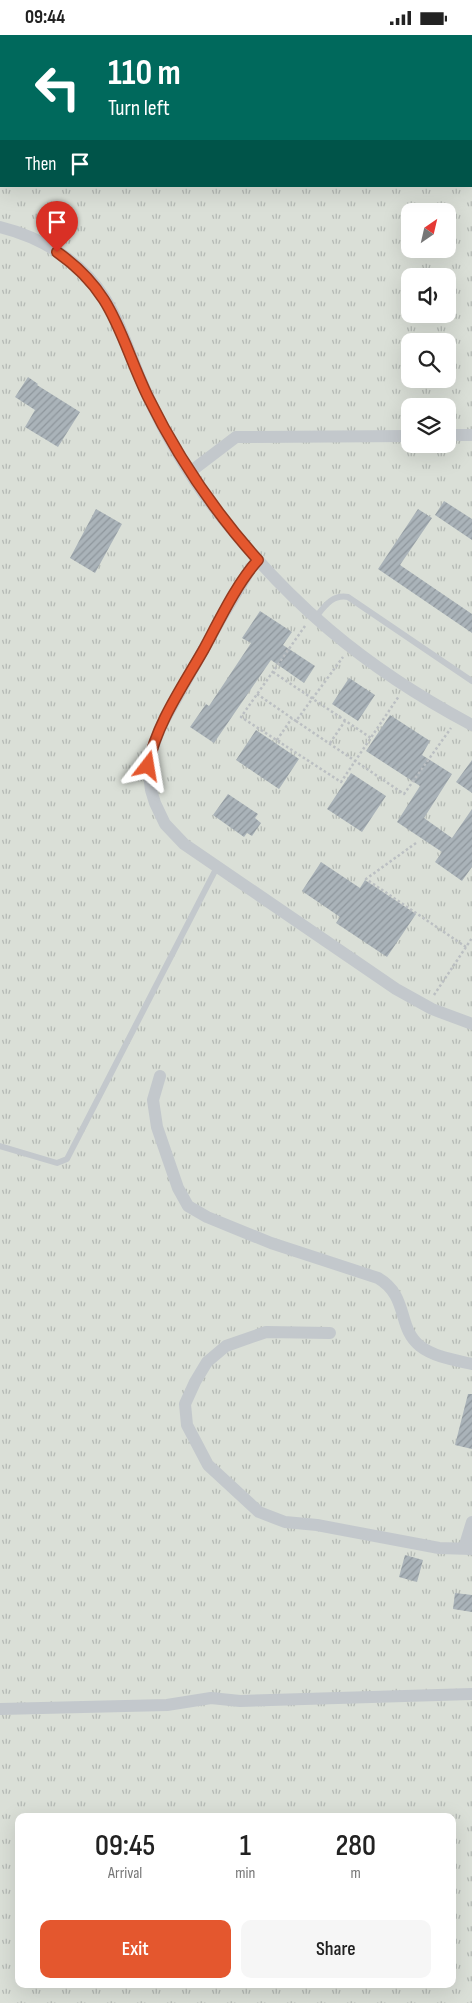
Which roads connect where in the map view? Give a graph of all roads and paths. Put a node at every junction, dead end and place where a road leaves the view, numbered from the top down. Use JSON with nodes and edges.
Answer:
{"nodes":[{"id":1,"x":0,"y":227,"type":"edge"},
{"id":2,"x":401,"y":435,"type":"edge"},
{"id":3,"x":456,"y":435,"type":"edge"},
{"id":4,"x":472,"y":435,"type":"edge"},
{"id":5,"x":190,"y":472,"type":"junction"},
{"id":6,"x":258,"y":560,"type":"junction"},
{"id":7,"x":314,"y":617,"type":"junction"},
{"id":8,"x":350,"y":647,"type":"junction"},
{"id":9,"x":272,"y":672,"type":"junction"},
{"id":10,"x":472,"y":681,"type":"edge"},
{"id":11,"x":405,"y":687,"type":"junction"},
{"id":12,"x":257,"y":694,"type":"junction"},
{"id":13,"x":312,"y":699,"type":"junction"},
{"id":14,"x":292,"y":718,"type":"junction"},
{"id":15,"x":458,"y":718,"type":"junction"},
{"id":16,"x":296,"y":721,"type":"junction"},
{"id":17,"x":345,"y":721,"type":"junction"},
{"id":18,"x":472,"y":725,"type":"edge"},
{"id":19,"x":372,"y":738,"type":"junction"},
{"id":20,"x":277,"y":740,"type":"junction"},
{"id":21,"x":330,"y":743,"type":"junction"},
{"id":22,"x":356,"y":761,"type":"junction"},
{"id":23,"x":416,"y":843,"type":"dead end"},
{"id":24,"x":217,"y":867,"type":"junction"},
{"id":25,"x":472,"y":938,"type":"edge"},
{"id":26,"x":466,"y":947,"type":"junction"},
{"id":27,"x":427,"y":1006,"type":"junction"},
{"id":28,"x":472,"y":1025,"type":"edge"},
{"id":29,"x":160,"y":1076,"type":"dead end"},
{"id":30,"x":0,"y":1146,"type":"edge"},
{"id":31,"x":330,"y":1333,"type":"dead end"},
{"id":32,"x":472,"y":1364,"type":"edge"},
{"id":33,"x":472,"y":1522,"type":"edge"},
{"id":34,"x":468,"y":1549,"type":"edge"},
{"id":35,"x":472,"y":1694,"type":"edge"},
{"id":36,"x":0,"y":1709,"type":"edge"}],
"edges":[{"from":1,"to":5,"type":"street"},
{"from":2,"to":5,"type":"street"},
{"from":3,"to":4,"type":"street"},
{"from":5,"to":6,"type":"street"},
{"from":6,"to":7,"type":"street"},
{"from":6,"to":24,"type":"street"},
{"from":7,"to":8,"type":"street"},
{"from":7,"to":9,"type":"path"},
{"from":7,"to":10,"type":"lane"},
{"from":8,"to":11,"type":"street"},
{"from":8,"to":13,"type":"path"},
{"from":9,"to":12,"type":"path"},
{"from":9,"to":13,"type":"path"},
{"from":11,"to":15,"type":"street"},
{"from":11,"to":19,"type":"path"},
{"from":12,"to":14,"type":"path"},
{"from":12,"to":20,"type":"path"},
{"from":13,"to":16,"type":"path"},
{"from":13,"to":17,"type":"path"},
{"from":14,"to":16,"type":"path"},
{"from":14,"to":20,"type":"path"},
{"from":15,"to":18,"type":"street"},
{"from":15,"to":22,"type":"path"},
{"from":16,"to":21,"type":"path"},
{"from":17,"to":19,"type":"path"},
{"from":17,"to":21,"type":"path"},
{"from":19,"to":22,"type":"path"},
{"from":20,"to":22,"type":"path"},
{"from":21,"to":22,"type":"path"},
{"from":23,"to":26,"type":"path"},
{"from":24,"to":27,"type":"street"},
{"from":24,"to":30,"type":"lane"},
{"from":25,"to":26,"type":"path"},
{"from":26,"to":27,"type":"path"},
{"from":27,"to":28,"type":"street"},
{"from":29,"to":32,"type":"street"},
{"from":31,"to":34,"type":"street"},
{"from":33,"to":34,"type":"street"},
{"from":35,"to":36,"type":"street"}]}
